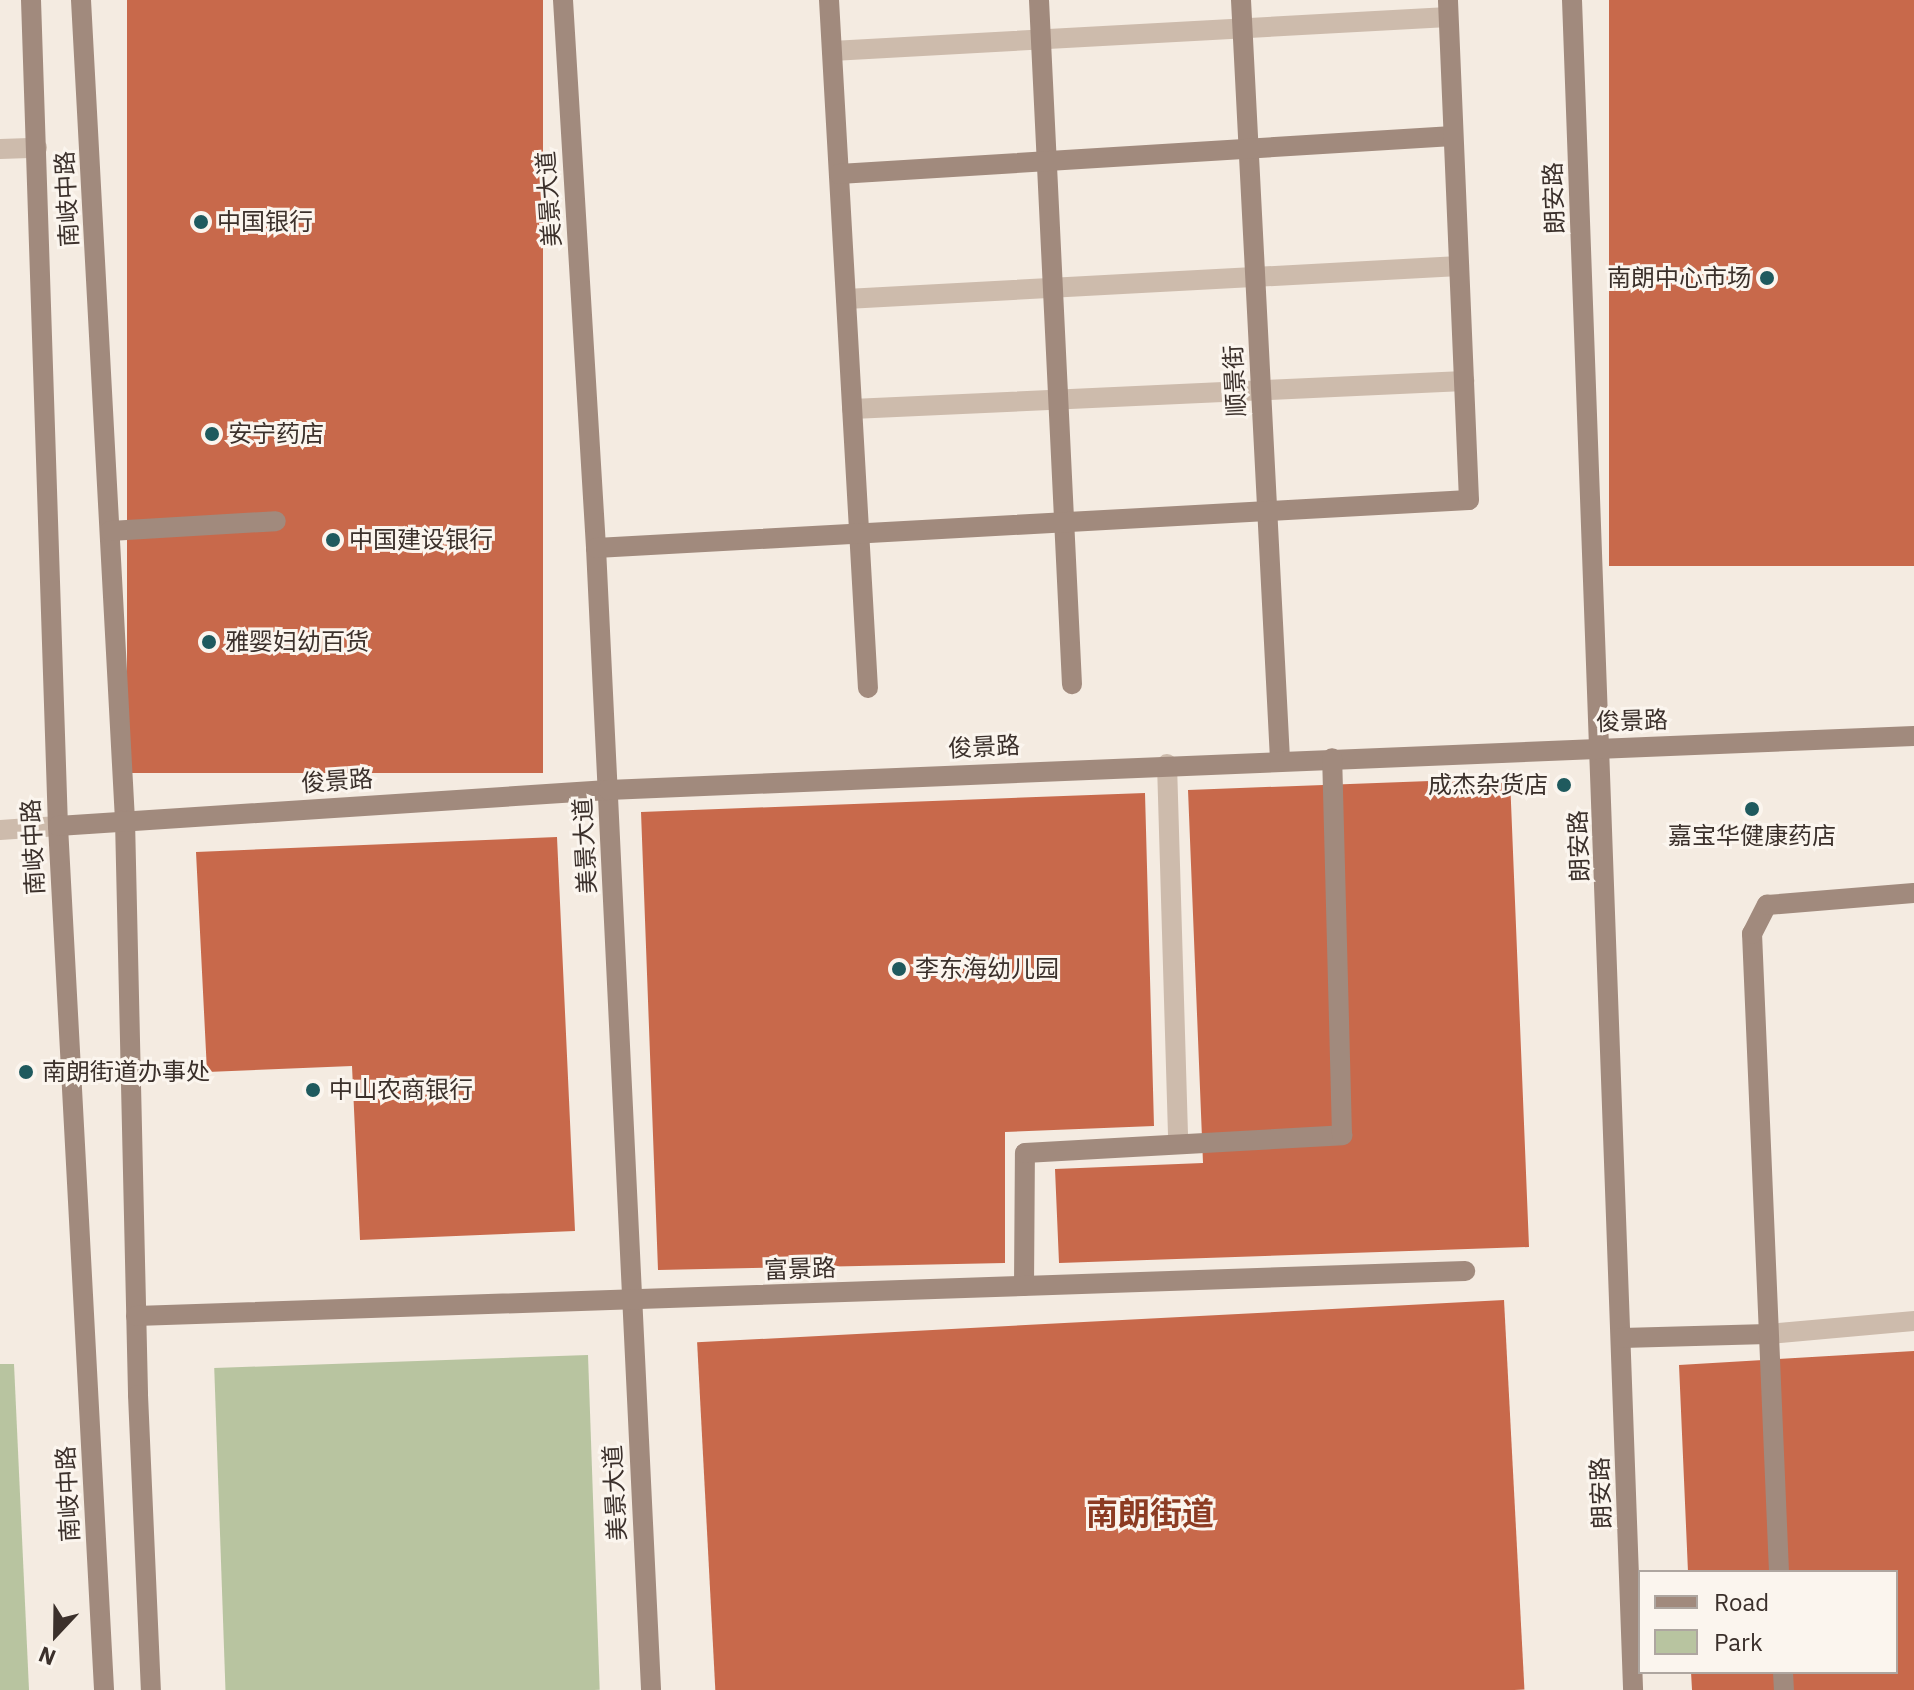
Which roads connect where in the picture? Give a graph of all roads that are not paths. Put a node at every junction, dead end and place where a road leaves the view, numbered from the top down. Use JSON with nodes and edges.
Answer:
{"nodes":[{"id":1,"x":31,"y":0,"type":"edge"},
{"id":2,"x":81,"y":0,"type":"edge"},
{"id":3,"x":563,"y":0,"type":"edge"},
{"id":4,"x":829,"y":0,"type":"edge"},
{"id":5,"x":1039,"y":0,"type":"edge"},
{"id":6,"x":1241,"y":0,"type":"edge"},
{"id":7,"x":1572,"y":0,"type":"edge"},
{"id":8,"x":1448,"y":8,"type":"edge"},
{"id":9,"x":1243,"y":28,"type":"junction"},
{"id":10,"x":1041,"y":39,"type":"junction"},
{"id":11,"x":832,"y":51,"type":"junction"},
{"id":12,"x":1453,"y":136,"type":"junction"},
{"id":13,"x":37,"y":148,"type":"junction"},
{"id":14,"x":1249,"y":148,"type":"junction"},
{"id":15,"x":0,"y":149,"type":"edge"},
{"id":16,"x":1047,"y":161,"type":"junction"},
{"id":17,"x":839,"y":174,"type":"junction"},
{"id":18,"x":1459,"y":266,"type":"junction"},
{"id":19,"x":1255,"y":276,"type":"junction"},
{"id":20,"x":1053,"y":288,"type":"junction"},
{"id":21,"x":846,"y":299,"type":"junction"},
{"id":22,"x":1464,"y":381,"type":"junction"},
{"id":23,"x":1261,"y":390,"type":"junction"},
{"id":24,"x":1058,"y":400,"type":"junction"},
{"id":25,"x":852,"y":409,"type":"junction"},
{"id":26,"x":1267,"y":511,"type":"junction"},
{"id":27,"x":276,"y":521,"type":"dead end"},
{"id":28,"x":1065,"y":522,"type":"junction"},
{"id":29,"x":110,"y":531,"type":"junction"},
{"id":30,"x":859,"y":533,"type":"junction"},
{"id":31,"x":596,"y":548,"type":"junction"},
{"id":32,"x":1072,"y":684,"type":"dead end"},
{"id":33,"x":868,"y":688,"type":"dead end"},
{"id":34,"x":1914,"y":736,"type":"edge"},
{"id":35,"x":1602,"y":748,"type":"junction"},
{"id":36,"x":1332,"y":758,"type":"junction"},
{"id":37,"x":1280,"y":759,"type":"junction"},
{"id":38,"x":1167,"y":764,"type":"junction"},
{"id":39,"x":608,"y":790,"type":"junction"},
{"id":40,"x":125,"y":820,"type":"junction"},
{"id":41,"x":58,"y":826,"type":"junction"},
{"id":42,"x":0,"y":830,"type":"edge"},
{"id":43,"x":1914,"y":893,"type":"edge"},
{"id":44,"x":1178,"y":1144,"type":"junction"},
{"id":45,"x":1465,"y":1271,"type":"dead end"},
{"id":46,"x":1024,"y":1286,"type":"junction"},
{"id":47,"x":632,"y":1301,"type":"junction"},
{"id":48,"x":136,"y":1316,"type":"junction"},
{"id":49,"x":1914,"y":1321,"type":"edge"},
{"id":50,"x":1768,"y":1334,"type":"junction"},
{"id":51,"x":1622,"y":1338,"type":"junction"},
{"id":52,"x":1779,"y":1570,"type":"edge"},
{"id":53,"x":104,"y":1690,"type":"edge"},
{"id":54,"x":151,"y":1690,"type":"edge"},
{"id":55,"x":651,"y":1690,"type":"edge"},
{"id":56,"x":1633,"y":1690,"type":"edge"}],
"edges":[{"from":1,"to":13,"type":"street","name":"南岐中路"},
{"from":2,"to":29,"type":"street","name":"南岐中路"},
{"from":3,"to":31,"type":"street","name":"美景大道"},
{"from":4,"to":11,"type":"street"},
{"from":5,"to":10,"type":"street"},
{"from":6,"to":9,"type":"street","name":"顺景街"},
{"from":7,"to":35,"type":"street","name":"朗安路"},
{"from":8,"to":9,"type":"street"},
{"from":8,"to":12,"type":"street"},
{"from":9,"to":10,"type":"street"},
{"from":9,"to":14,"type":"street","name":"顺景街"},
{"from":10,"to":11,"type":"street"},
{"from":10,"to":16,"type":"street"},
{"from":11,"to":17,"type":"street"},
{"from":12,"to":14,"type":"street"},
{"from":12,"to":18,"type":"street"},
{"from":13,"to":15,"type":"street"},
{"from":13,"to":41,"type":"street","name":"南岐中路"},
{"from":14,"to":16,"type":"street"},
{"from":14,"to":19,"type":"street","name":"顺景街"},
{"from":16,"to":17,"type":"street"},
{"from":16,"to":20,"type":"street"},
{"from":17,"to":21,"type":"street"},
{"from":18,"to":19,"type":"street"},
{"from":18,"to":22,"type":"street"},
{"from":19,"to":20,"type":"street"},
{"from":19,"to":23,"type":"street","name":"顺景街"},
{"from":20,"to":21,"type":"street"},
{"from":20,"to":24,"type":"street"},
{"from":21,"to":25,"type":"street"},
{"from":22,"to":23,"type":"street"},
{"from":22,"to":26,"type":"street"},
{"from":23,"to":24,"type":"street"},
{"from":23,"to":26,"type":"street","name":"顺景街"},
{"from":24,"to":25,"type":"street"},
{"from":24,"to":28,"type":"street"},
{"from":25,"to":30,"type":"street"},
{"from":26,"to":28,"type":"street"},
{"from":26,"to":37,"type":"street","name":"顺景街"},
{"from":27,"to":29,"type":"street"},
{"from":28,"to":30,"type":"street"},
{"from":28,"to":32,"type":"street"},
{"from":29,"to":40,"type":"street","name":"南岐中路"},
{"from":30,"to":31,"type":"street"},
{"from":30,"to":33,"type":"street"},
{"from":31,"to":39,"type":"street","name":"美景大道"},
{"from":34,"to":35,"type":"street","name":"俊景路"},
{"from":35,"to":36,"type":"street","name":"俊景路"},
{"from":35,"to":51,"type":"street","name":"朗安路"},
{"from":36,"to":37,"type":"street","name":"俊景路"},
{"from":36,"to":44,"type":"street"},
{"from":37,"to":38,"type":"street","name":"俊景路"},
{"from":38,"to":39,"type":"street","name":"俊景路"},
{"from":38,"to":44,"type":"street"},
{"from":39,"to":40,"type":"street","name":"俊景路"},
{"from":39,"to":47,"type":"street","name":"美景大道"},
{"from":40,"to":41,"type":"street","name":"俊景路"},
{"from":40,"to":48,"type":"street","name":"南岐中路"},
{"from":41,"to":42,"type":"street"},
{"from":41,"to":53,"type":"street","name":"南岐中路"},
{"from":43,"to":50,"type":"street"},
{"from":44,"to":46,"type":"street"},
{"from":45,"to":46,"type":"street","name":"富景路"},
{"from":46,"to":47,"type":"street","name":"富景路"},
{"from":47,"to":48,"type":"street","name":"富景路"},
{"from":47,"to":55,"type":"street","name":"美景大道"},
{"from":48,"to":54,"type":"street","name":"南岐中路"},
{"from":49,"to":50,"type":"street"},
{"from":50,"to":51,"type":"street"},
{"from":50,"to":52,"type":"street"},
{"from":51,"to":56,"type":"street","name":"朗安路"}]}
